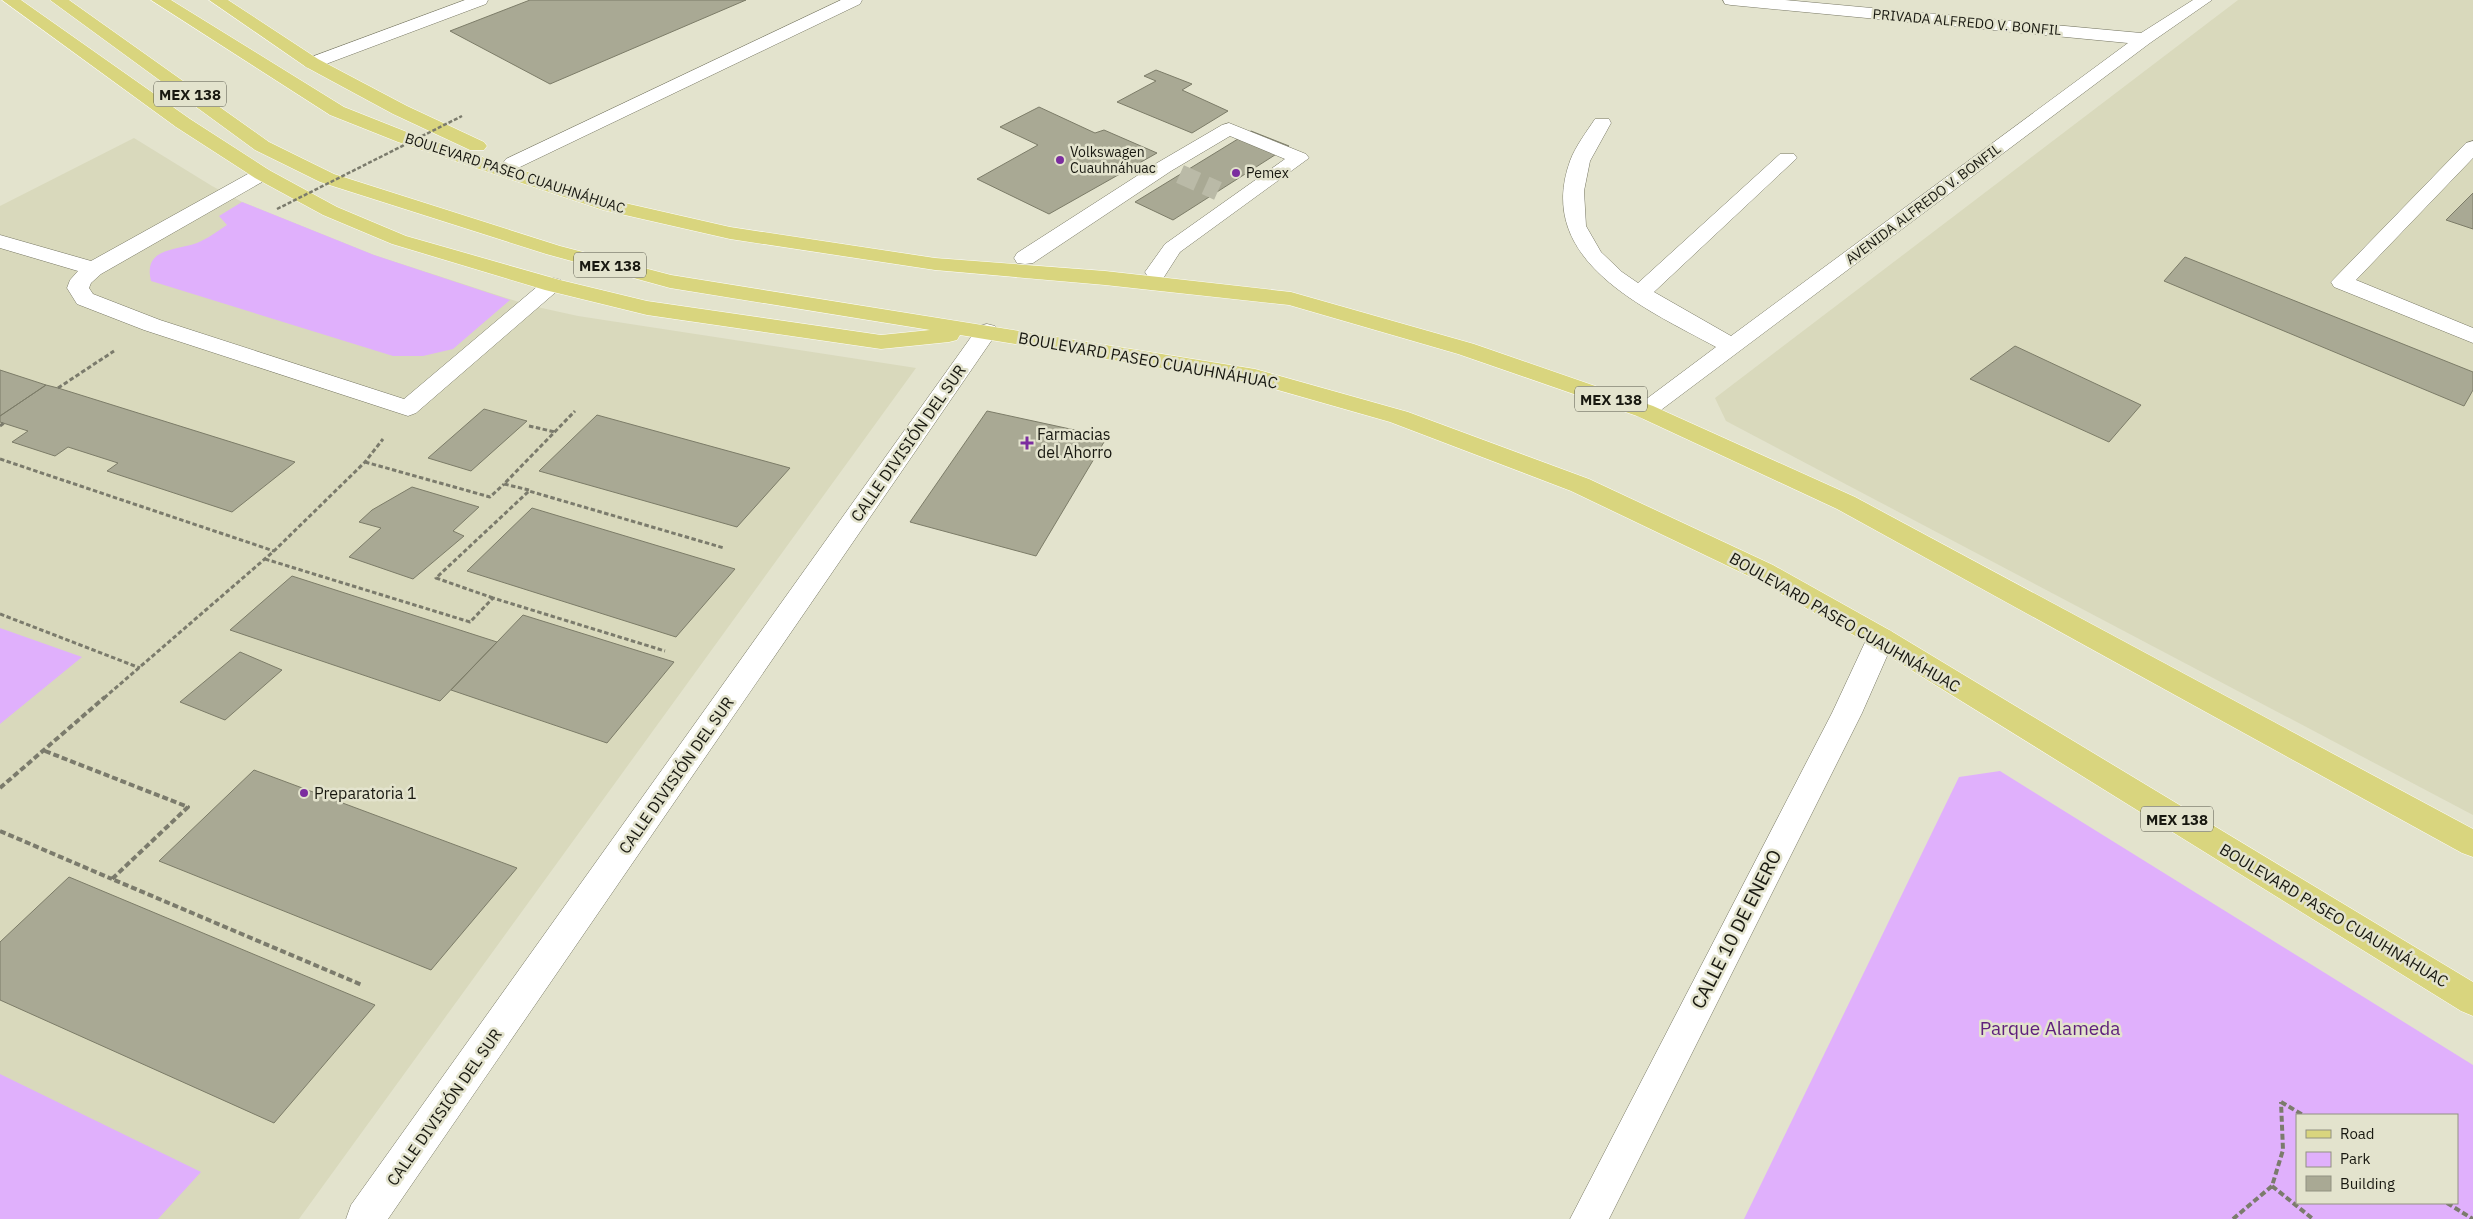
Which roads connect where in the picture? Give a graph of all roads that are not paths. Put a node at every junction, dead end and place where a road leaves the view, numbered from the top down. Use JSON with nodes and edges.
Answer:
{"nodes":[{"id":1,"x":10,"y":0,"type":"edge"},
{"id":2,"x":58,"y":0,"type":"edge"},
{"id":3,"x":159,"y":0,"type":"edge"},
{"id":4,"x":217,"y":0,"type":"edge"},
{"id":5,"x":480,"y":0,"type":"edge"},
{"id":6,"x":854,"y":0,"type":"edge"},
{"id":7,"x":1730,"y":0,"type":"edge"},
{"id":8,"x":2204,"y":0,"type":"edge"},
{"id":9,"x":2144,"y":39,"type":"junction"},
{"id":10,"x":312,"y":63,"type":"junction"},
{"id":11,"x":1602,"y":123,"type":"dead end"},
{"id":12,"x":2473,"y":147,"type":"edge"},
{"id":13,"x":1787,"y":158,"type":"dead end"},
{"id":14,"x":513,"y":163,"type":"junction"},
{"id":15,"x":262,"y":174,"type":"junction"},
{"id":16,"x":1218,"y":191,"type":"tunnel mouth"},
{"id":17,"x":1238,"y":201,"type":"junction"},
{"id":18,"x":0,"y":241,"type":"edge"},
{"id":19,"x":1025,"y":258,"type":"junction"},
{"id":20,"x":93,"y":269,"type":"junction"},
{"id":21,"x":1156,"y":272,"type":"junction"},
{"id":22,"x":553,"y":285,"type":"junction"},
{"id":23,"x":1640,"y":293,"type":"junction"},
{"id":24,"x":1291,"y":299,"type":"junction"},
{"id":25,"x":987,"y":331,"type":"junction"},
{"id":26,"x":2473,"y":336,"type":"edge"},
{"id":27,"x":1732,"y":346,"type":"junction"},
{"id":28,"x":1645,"y":411,"type":"junction"},
{"id":29,"x":1881,"y":638,"type":"junction"},
{"id":30,"x":2473,"y":844,"type":"edge"},
{"id":31,"x":2473,"y":1000,"type":"edge"},
{"id":32,"x":365,"y":1219,"type":"edge"},
{"id":33,"x":1589,"y":1219,"type":"edge"}],
"edges":[{"from":1,"to":15,"type":"main road","name":"BOULEVARD PASEO CUAUHNÁHUAC","number":"MEX 138"},
{"from":2,"to":25,"type":"main road","name":"BOULEVARD PASEO CUAUHNÁHUAC","number":"MEX 138"},
{"from":3,"to":24,"type":"main road","name":"BOULEVARD PASEO CUAUHNÁHUAC","number":"MEX 138"},
{"from":4,"to":10,"type":"main road","name":"BOULEVARD PASEO CUAUHNÁHUAC","number":"MEX 138"},
{"from":5,"to":10,"type":"street"},
{"from":6,"to":14,"type":"street"},
{"from":7,"to":9,"type":"street","name":"PRIVADA ALFREDO V. BONFIL"},
{"from":8,"to":9,"type":"street","name":"AVENIDA ALFREDO V. BONFIL"},
{"from":9,"to":27,"type":"street","name":"AVENIDA ALFREDO V. BONFIL"},
{"from":10,"to":14,"type":"main road","name":"BOULEVARD PASEO CUAUHNÁHUAC","number":"MEX 138"},
{"from":11,"to":23,"type":"street"},
{"from":12,"to":26,"type":"street"},
{"from":13,"to":23,"type":"street"},
{"from":14,"to":19,"type":"main road","name":"BOULEVARD PASEO CUAUHNÁHUAC","number":"MEX 138"},
{"from":15,"to":20,"type":"street"},
{"from":15,"to":22,"type":"main road","name":"BOULEVARD PASEO CUAUHNÁHUAC","number":"MEX 138"},
{"from":16,"to":17,"type":"street"},
{"from":17,"to":19,"type":"street"},
{"from":17,"to":21,"type":"street"},
{"from":18,"to":20,"type":"street"},
{"from":19,"to":21,"type":"main road","name":"BOULEVARD PASEO CUAUHNÁHUAC","number":"MEX 138"},
{"from":20,"to":22,"type":"street"},
{"from":21,"to":24,"type":"main road","name":"BOULEVARD PASEO CUAUHNÁHUAC","number":"MEX 138"},
{"from":22,"to":25,"type":"main road","name":"BOULEVARD PASEO CUAUHNÁHUAC","number":"MEX 138"},
{"from":23,"to":27,"type":"street"},
{"from":24,"to":28,"type":"main road","name":"BOULEVARD PASEO CUAUHNÁHUAC","number":"MEX 138"},
{"from":25,"to":29,"type":"main road","name":"BOULEVARD PASEO CUAUHNÁHUAC","number":"MEX 138"},
{"from":25,"to":32,"type":"street","name":"CALLE DIVISIÓN DEL SUR"},
{"from":27,"to":28,"type":"street","name":"AVENIDA ALFREDO V. BONFIL"},
{"from":28,"to":30,"type":"main road","name":"BOULEVARD PASEO CUAUHNÁHUAC","number":"MEX 138"},
{"from":29,"to":31,"type":"main road","name":"BOULEVARD PASEO CUAUHNÁHUAC","number":"MEX 138"},
{"from":29,"to":33,"type":"street","name":"CALLE 10 DE ENERO"}]}
